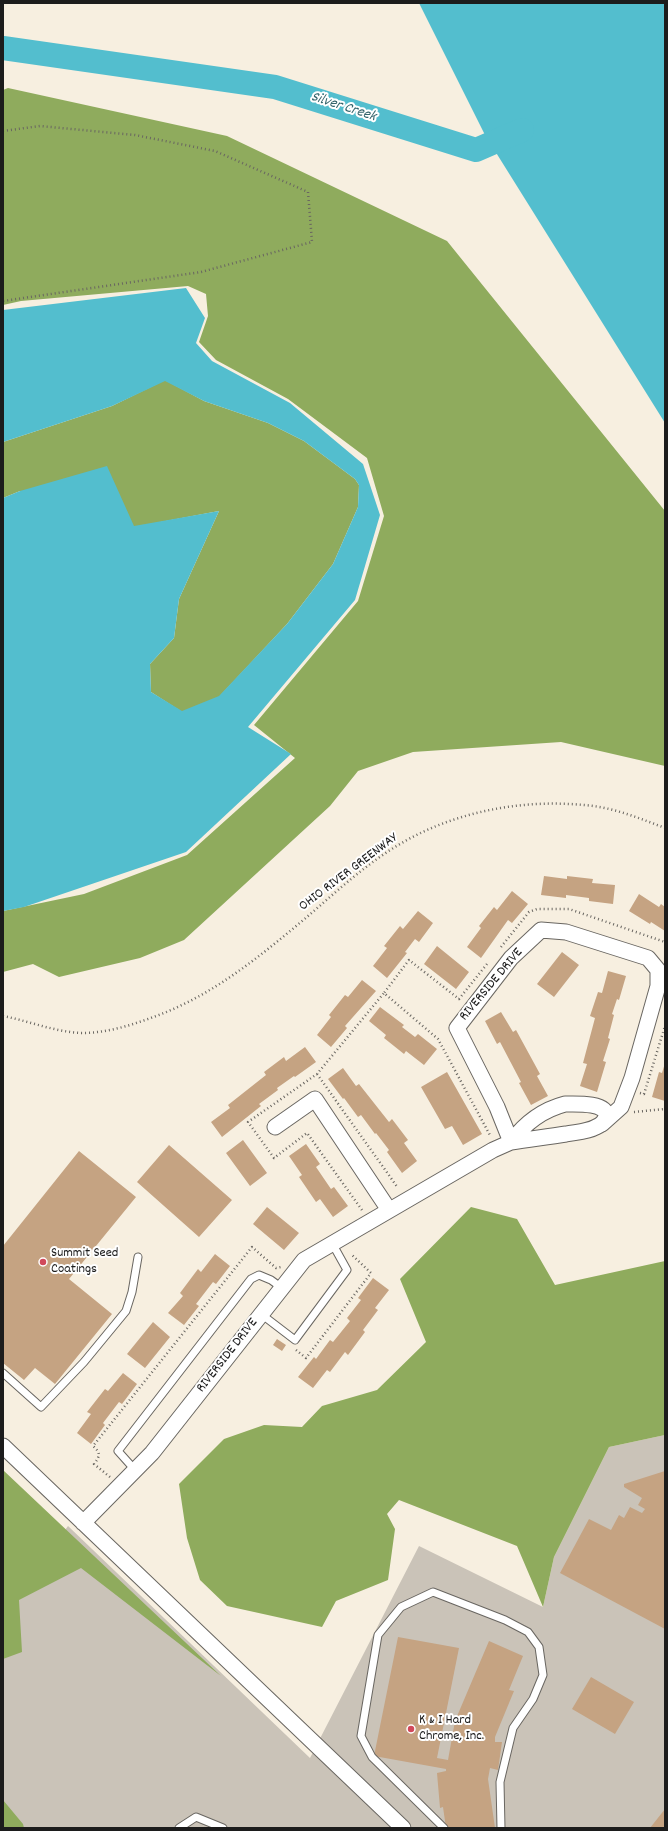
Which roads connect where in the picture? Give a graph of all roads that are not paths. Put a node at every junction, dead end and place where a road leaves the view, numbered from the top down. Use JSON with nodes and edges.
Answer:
{"nodes":[{"id":1,"x":602,"y":1124,"type":"junction"},
{"id":2,"x":275,"y":1127,"type":"dead end"},
{"id":3,"x":511,"y":1142,"type":"junction"},
{"id":4,"x":389,"y":1210,"type":"junction"},
{"id":5,"x":332,"y":1243,"type":"junction"},
{"id":6,"x":138,"y":1257,"type":"dead end"},
{"id":7,"x":282,"y":1288,"type":"junction"},
{"id":8,"x":262,"y":1314,"type":"junction"},
{"id":9,"x":3,"y":1373,"type":"edge"},
{"id":10,"x":3,"y":1446,"type":"edge"},
{"id":11,"x":135,"y":1470,"type":"junction"},
{"id":12,"x":83,"y":1523,"type":"junction"},
{"id":13,"x":179,"y":1828,"type":"edge"},
{"id":14,"x":223,"y":1828,"type":"edge"},
{"id":15,"x":403,"y":1828,"type":"edge"},
{"id":16,"x":444,"y":1828,"type":"edge"},
{"id":17,"x":502,"y":1828,"type":"edge"}],
"edges":[{"from":1,"to":3,"type":"street","name":"RIVERSIDE DRIVE"},
{"from":1,"to":3,"type":"street"},
{"from":1,"to":3,"type":"street","name":"RIVERSIDE DRIVE"},
{"from":2,"to":4,"type":"street"},
{"from":3,"to":4,"type":"street","name":"RIVERSIDE DRIVE"},
{"from":4,"to":5,"type":"street","name":"RIVERSIDE DRIVE"},
{"from":5,"to":7,"type":"street","name":"RIVERSIDE DRIVE"},
{"from":5,"to":8,"type":"lane"},
{"from":6,"to":9,"type":"lane"},
{"from":7,"to":8,"type":"street","name":"RIVERSIDE DRIVE"},
{"from":7,"to":11,"type":"lane"},
{"from":8,"to":11,"type":"street","name":"RIVERSIDE DRIVE"},
{"from":10,"to":12,"type":"street"},
{"from":11,"to":12,"type":"street","name":"RIVERSIDE DRIVE"},
{"from":12,"to":15,"type":"street"},
{"from":13,"to":14,"type":"lane"},
{"from":16,"to":17,"type":"lane"}]}
